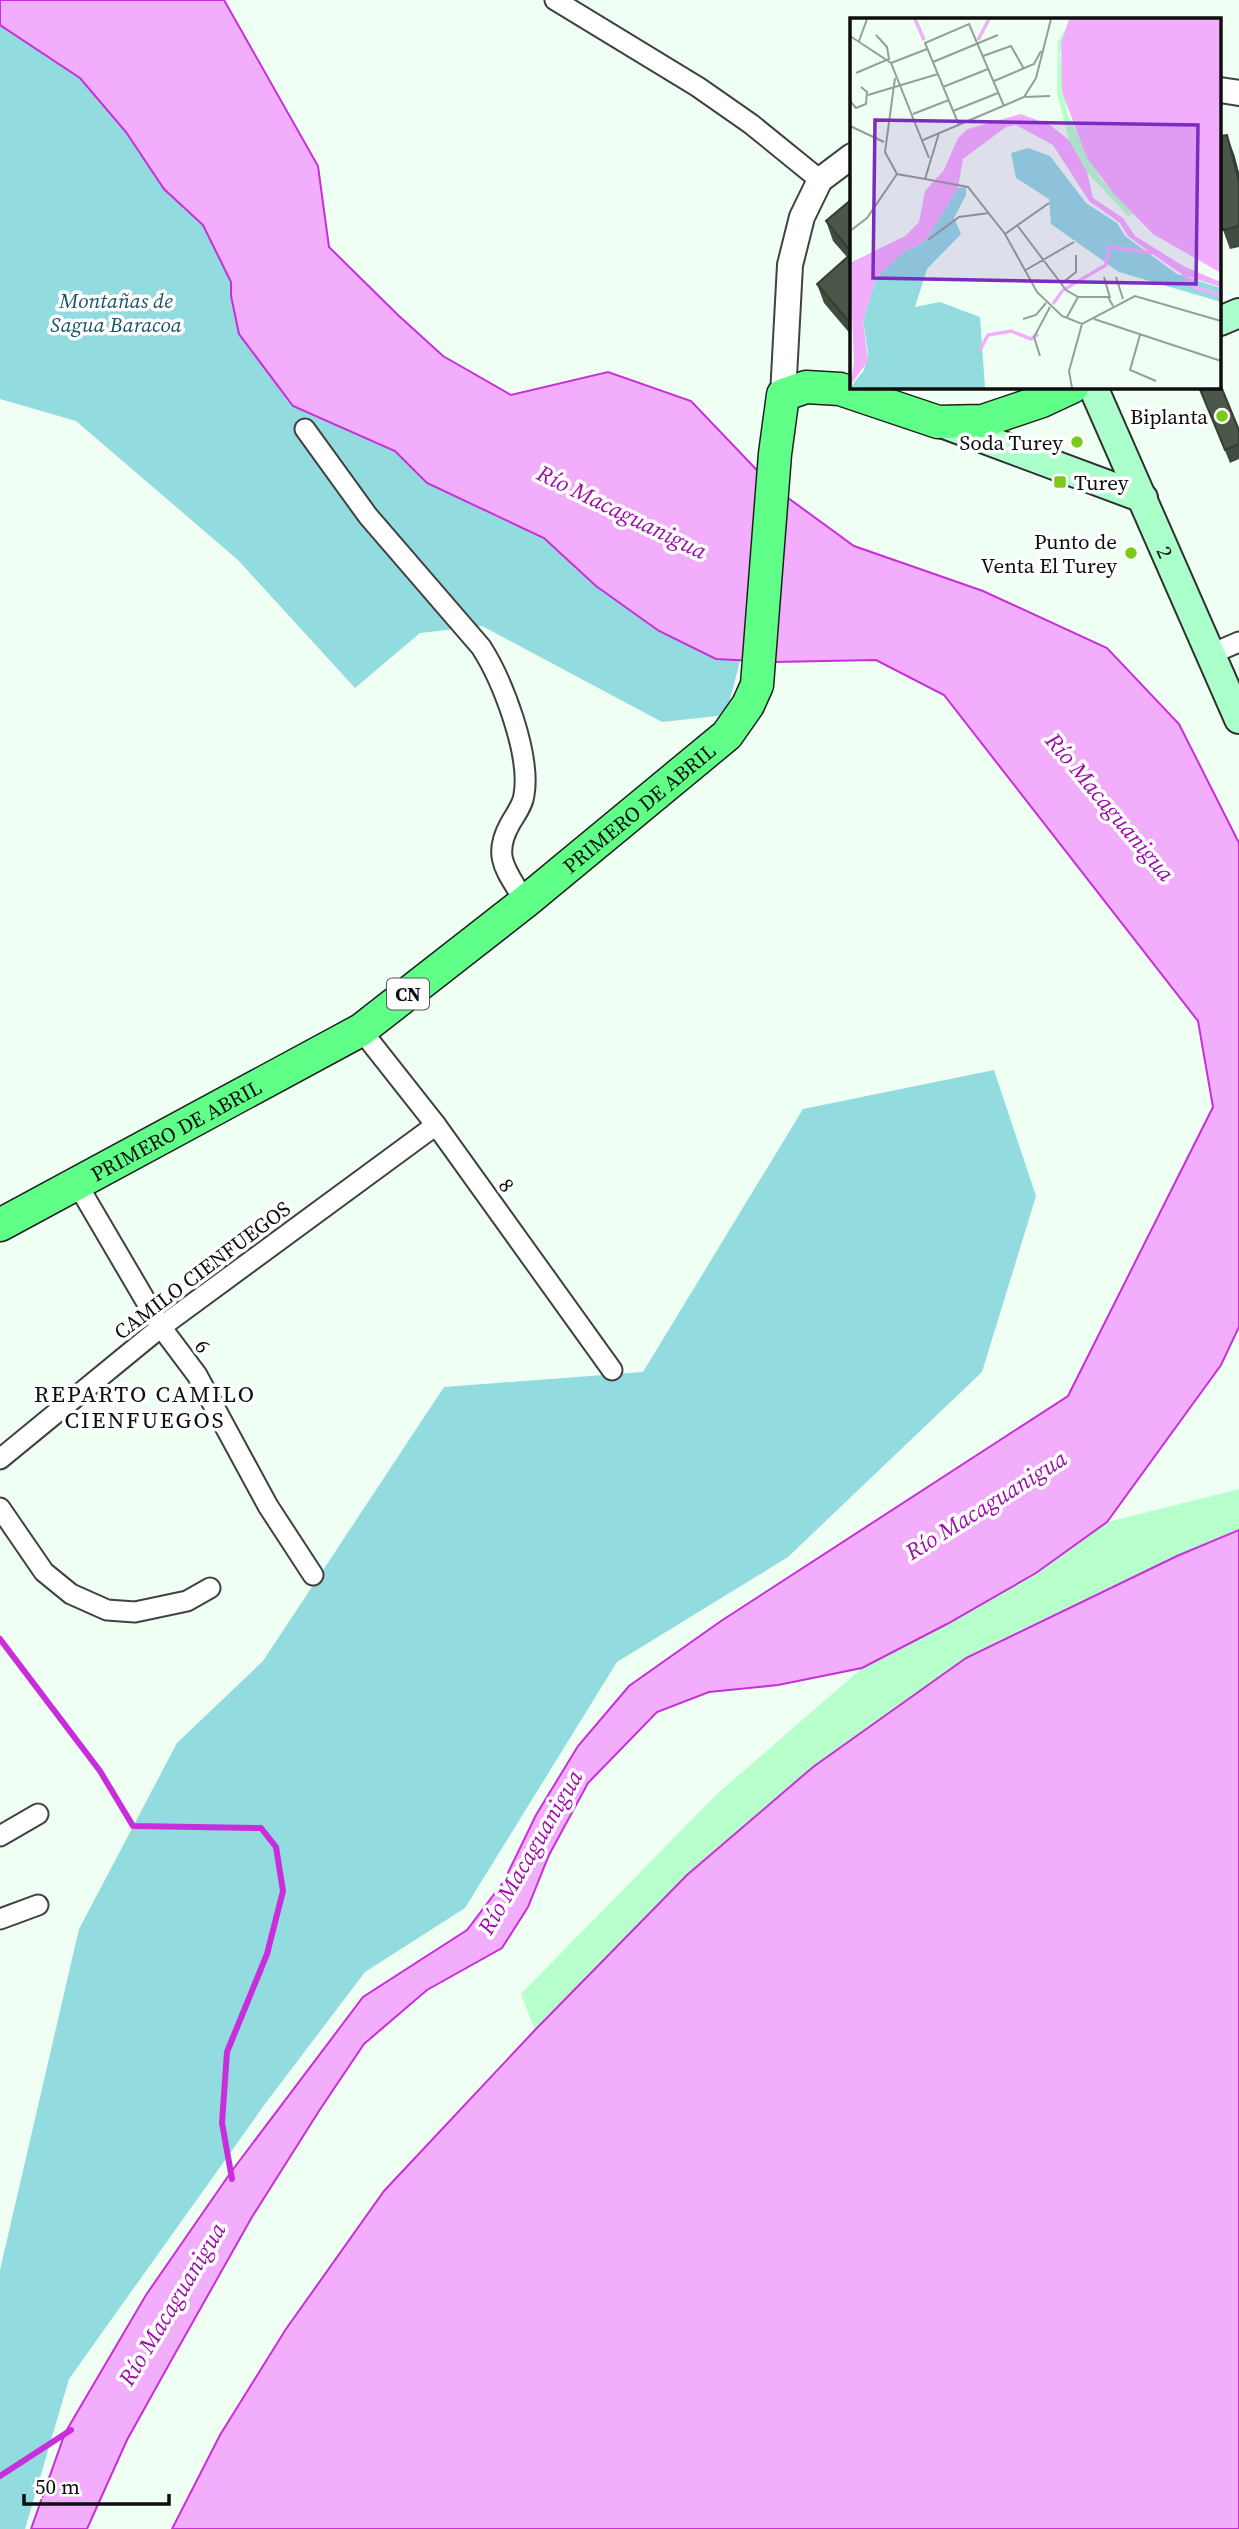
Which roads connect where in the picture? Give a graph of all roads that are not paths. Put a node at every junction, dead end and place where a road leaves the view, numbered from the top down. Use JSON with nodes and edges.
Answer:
{"nodes":[{"id":1,"x":555,"y":0,"type":"edge"},
{"id":2,"x":850,"y":158,"type":"edge"},
{"id":3,"x":820,"y":180,"type":"junction"},
{"id":4,"x":1239,"y":313,"type":"edge"},
{"id":5,"x":1222,"y":320,"type":"edge"},
{"id":6,"x":1070,"y":388,"type":"edge"},
{"id":7,"x":1093,"y":388,"type":"edge"},
{"id":8,"x":782,"y":396,"type":"junction"},
{"id":9,"x":938,"y":422,"type":"junction"},
{"id":10,"x":305,"y":429,"type":"dead end"},
{"id":11,"x":1143,"y":498,"type":"junction"},
{"id":12,"x":1239,"y":642,"type":"edge"},
{"id":13,"x":1211,"y":654,"type":"junction"},
{"id":14,"x":1239,"y":719,"type":"edge"},
{"id":15,"x":525,"y":902,"type":"junction"},
{"id":16,"x":362,"y":1030,"type":"junction"},
{"id":17,"x":436,"y":1125,"type":"junction"},
{"id":18,"x":76,"y":1182,"type":"junction"},
{"id":19,"x":0,"y":1225,"type":"edge"},
{"id":20,"x":161,"y":1327,"type":"junction"},
{"id":21,"x":612,"y":1370,"type":"dead end"},
{"id":22,"x":0,"y":1458,"type":"edge"},
{"id":23,"x":0,"y":1508,"type":"edge"},
{"id":24,"x":313,"y":1575,"type":"dead end"},
{"id":25,"x":211,"y":1588,"type":"dead end"},
{"id":26,"x":38,"y":1814,"type":"dead end"},
{"id":27,"x":0,"y":1836,"type":"edge"},
{"id":28,"x":38,"y":1905,"type":"dead end"},
{"id":29,"x":0,"y":1919,"type":"edge"}],
"edges":[{"from":1,"to":3,"type":"street"},
{"from":2,"to":3,"type":"street"},
{"from":3,"to":8,"type":"street"},
{"from":4,"to":5,"type":"main road"},
{"from":6,"to":9,"type":"main road"},
{"from":7,"to":11,"type":"main road","name":"2"},
{"from":8,"to":9,"type":"main road"},
{"from":8,"to":15,"type":"main road","name":"PRIMERO DE ABRIL","number":"CN"},
{"from":9,"to":11,"type":"main road"},
{"from":10,"to":15,"type":"street"},
{"from":11,"to":13,"type":"main road","name":"2"},
{"from":12,"to":13,"type":"street"},
{"from":13,"to":14,"type":"main road","name":"2"},
{"from":15,"to":16,"type":"main road","name":"PRIMERO DE ABRIL","number":"CN"},
{"from":16,"to":17,"type":"street","name":"8"},
{"from":16,"to":18,"type":"main road","name":"PRIMERO DE ABRIL","number":"CN"},
{"from":17,"to":20,"type":"street","name":"CAMILO CIENFUEGOS"},
{"from":17,"to":21,"type":"street","name":"8"},
{"from":18,"to":19,"type":"main road","name":"PRIMERO DE ABRIL","number":"CN"},
{"from":18,"to":20,"type":"street","name":"6"},
{"from":20,"to":22,"type":"street","name":"CAMILO CIENFUEGOS"},
{"from":20,"to":24,"type":"street","name":"6"},
{"from":23,"to":25,"type":"street"},
{"from":26,"to":27,"type":"street"},
{"from":28,"to":29,"type":"street"}]}
